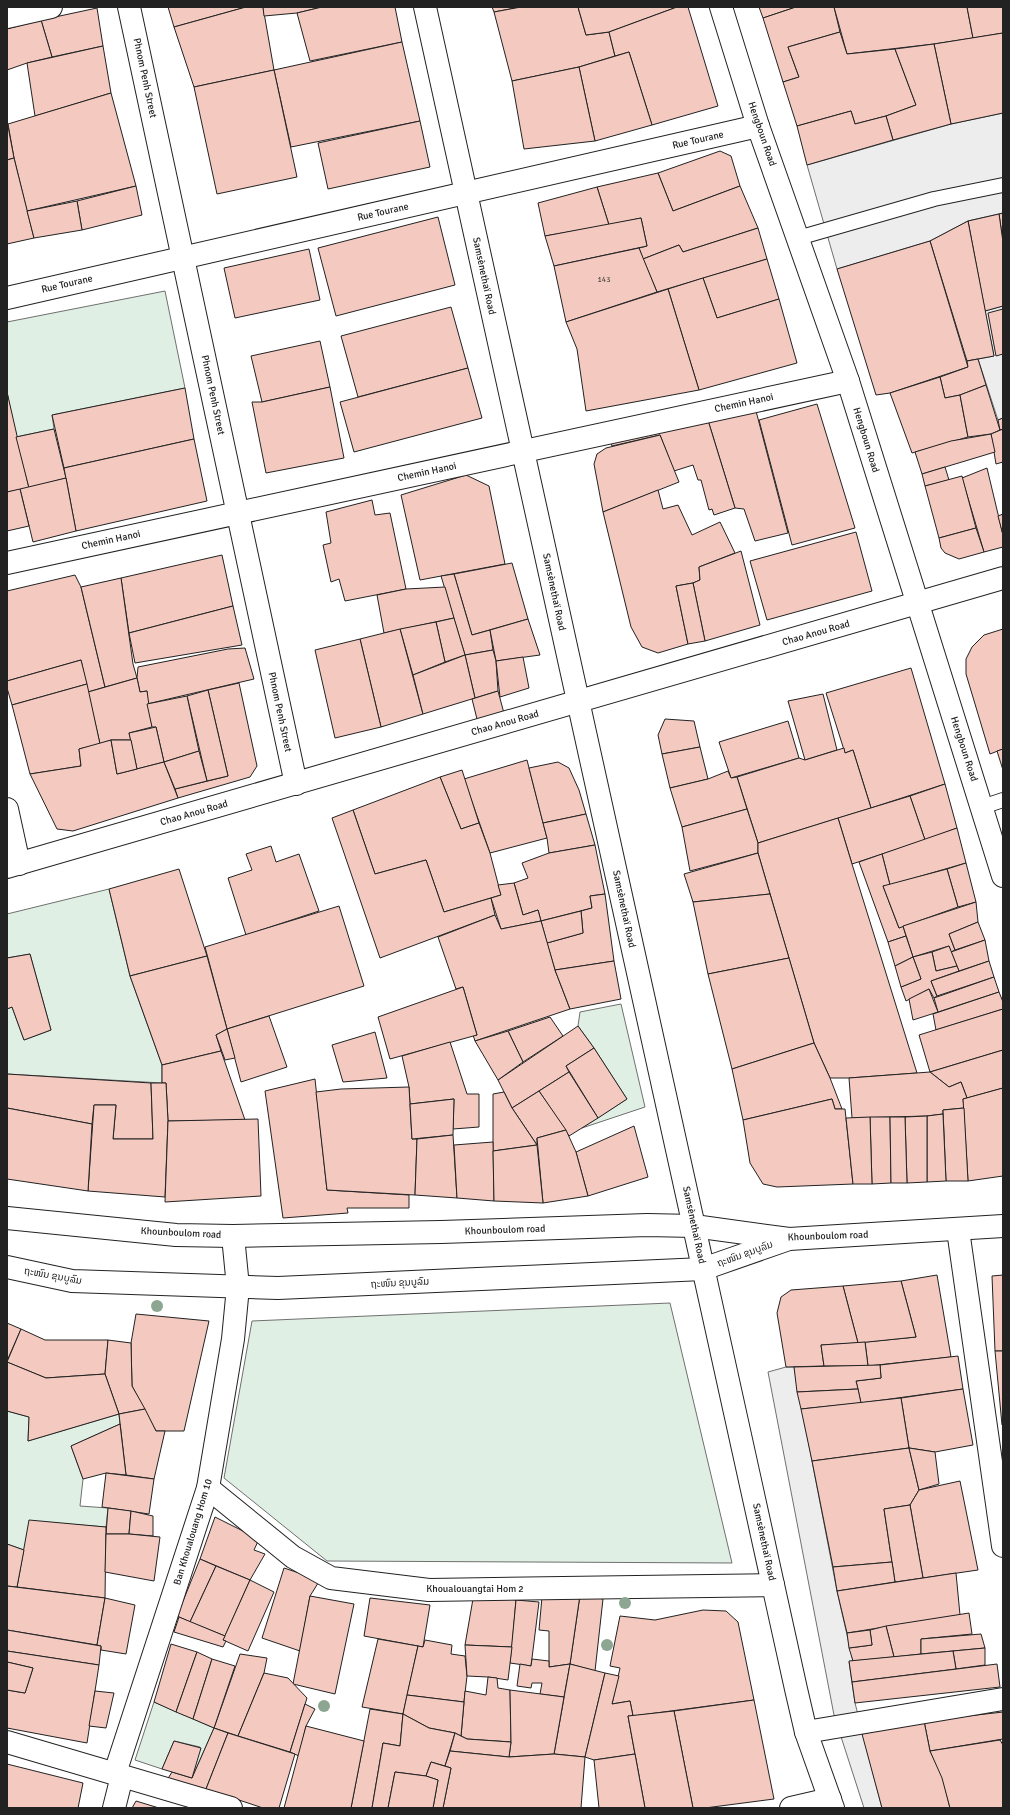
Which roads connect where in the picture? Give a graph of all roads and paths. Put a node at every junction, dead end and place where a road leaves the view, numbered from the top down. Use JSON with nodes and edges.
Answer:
{"nodes":[{"id":1,"x":51,"y":7,"type":"edge"},
{"id":2,"x":129,"y":7,"type":"edge"},
{"id":3,"x":425,"y":7,"type":"edge"},
{"id":4,"x":721,"y":7,"type":"edge"},
{"id":5,"x":7,"y":17,"type":"edge"},
{"id":6,"x":758,"y":126,"type":"junction"},
{"id":7,"x":1003,"y":185,"type":"edge"},
{"id":8,"x":466,"y":193,"type":"junction"},
{"id":9,"x":798,"y":238,"type":"junction"},
{"id":10,"x":183,"y":258,"type":"junction"},
{"id":11,"x":7,"y":298,"type":"edge"},
{"id":12,"x":848,"y":381,"type":"junction"},
{"id":13,"x":523,"y":451,"type":"junction"},
{"id":14,"x":238,"y":513,"type":"junction"},
{"id":15,"x":7,"y":563,"type":"edge"},
{"id":16,"x":1003,"y":578,"type":"edge"},
{"id":17,"x":917,"y":604,"type":"junction"},
{"id":18,"x":578,"y":701,"type":"junction"},
{"id":19,"x":296,"y":784,"type":"junction"},
{"id":20,"x":1003,"y":800,"type":"edge"},
{"id":21,"x":982,"y":807,"type":"junction"},
{"id":22,"x":7,"y":809,"type":"edge"},
{"id":23,"x":13,"y":865,"type":"edge"},
{"id":24,"x":1003,"y":876,"type":"edge"},
{"id":25,"x":7,"y":1218,"type":"edge"},
{"id":26,"x":694,"y":1226,"type":"junction"},
{"id":27,"x":1003,"y":1226,"type":"edge"},
{"id":28,"x":958,"y":1230,"type":"junction"},
{"id":29,"x":233,"y":1236,"type":"junction"},
{"id":30,"x":789,"y":1239,"type":"junction"},
{"id":31,"x":7,"y":1267,"type":"edge"},
{"id":32,"x":703,"y":1269,"type":"junction"},
{"id":33,"x":238,"y":1287,"type":"junction"},
{"id":34,"x":208,"y":1488,"type":"junction"},
{"id":35,"x":1003,"y":1546,"type":"edge"},
{"id":36,"x":773,"y":1585,"type":"junction"},
{"id":37,"x":1003,"y":1699,"type":"edge"},
{"id":38,"x":806,"y":1732,"type":"junction"},
{"id":39,"x":7,"y":1742,"type":"edge"},
{"id":40,"x":119,"y":1775,"type":"junction"},
{"id":41,"x":831,"y":1803,"type":"edge"},
{"id":42,"x":114,"y":1808,"type":"edge"},
{"id":43,"x":230,"y":1808,"type":"edge"},
{"id":44,"x":791,"y":1808,"type":"edge"}],
"edges":[{"from":1,"to":5,"type":"main road"},
{"from":2,"to":10,"type":"main road","name":"Phnom Penh Street"},
{"from":3,"to":8,"type":"main road","name":"Samsènethaï Road"},
{"from":4,"to":6,"type":"main road","name":"Hengboun Road"},
{"from":6,"to":8,"type":"main road","name":"Rue Tourane"},
{"from":6,"to":9,"type":"main road","name":"Hengboun Road"},
{"from":7,"to":9,"type":"lane"},
{"from":8,"to":10,"type":"main road","name":"Rue Tourane"},
{"from":8,"to":13,"type":"main road","name":"Samsènethaï Road"},
{"from":9,"to":12,"type":"main road","name":"Hengboun Road"},
{"from":10,"to":11,"type":"main road","name":"Rue Tourane"},
{"from":10,"to":14,"type":"main road","name":"Phnom Penh Street"},
{"from":12,"to":13,"type":"main road","name":"Chemin Hanoi"},
{"from":12,"to":17,"type":"main road","name":"Hengboun Road"},
{"from":13,"to":14,"type":"main road","name":"Chemin Hanoi"},
{"from":13,"to":18,"type":"main road","name":"Samsènethaï Road"},
{"from":14,"to":15,"type":"main road","name":"Chemin Hanoi"},
{"from":14,"to":19,"type":"main road","name":"Phnom Penh Street"},
{"from":16,"to":17,"type":"main road","name":"Chao Anou Road"},
{"from":17,"to":18,"type":"main road","name":"Chao Anou Road"},
{"from":17,"to":21,"type":"main road","name":"Hengboun Road"},
{"from":18,"to":19,"type":"main road","name":"Chao Anou Road"},
{"from":18,"to":26,"type":"main road","name":"Samsènethaï Road"},
{"from":19,"to":23,"type":"main road","name":"Chao Anou Road"},
{"from":20,"to":21,"type":"lane"},
{"from":21,"to":24,"type":"main road","name":"Hengboun Road"},
{"from":22,"to":23,"type":"main road"},
{"from":25,"to":29,"type":"main road","name":"Khounboulom road"},
{"from":26,"to":29,"type":"main road","name":"Khounboulom road"},
{"from":26,"to":30,"type":"main road","name":"Khounboulom road"},
{"from":26,"to":32,"type":"main road","name":"Samsènethaï Road"},
{"from":27,"to":28,"type":"main road","name":"Khounboulom road"},
{"from":28,"to":30,"type":"main road","name":"Khounboulom road"},
{"from":28,"to":35,"type":"main road"},
{"from":29,"to":33,"type":"main road","name":"Ban Khoualouang Hom 10"},
{"from":30,"to":32,"type":"main road","name":"ຖະໜົນ ຂຸນບູລົມ"},
{"from":31,"to":33,"type":"main road","name":"ຖະໜົນ ຂຸນບູລົມ"},
{"from":32,"to":33,"type":"main road","name":"ຖະໜົນ ຂຸນບູລົມ"},
{"from":32,"to":36,"type":"main road","name":"Samsènethaï Road"},
{"from":33,"to":34,"type":"main road","name":"Ban Khoualouang Hom 10"},
{"from":34,"to":36,"type":"main road","name":"Khoualouangtai Hom 2"},
{"from":34,"to":40,"type":"main road","name":"Ban Khoualouang Hom 10"},
{"from":36,"to":38,"type":"main road","name":"Samsènethaï Road"},
{"from":37,"to":38,"type":"main road"},
{"from":38,"to":41,"type":"main road","name":"Samsènethaï Road"},
{"from":39,"to":40,"type":"main road"},
{"from":40,"to":42,"type":"main road","name":"Ban Khoualouang Hom 10"},
{"from":40,"to":43,"type":"main road"},
{"from":41,"to":44,"type":"main road"}]}
